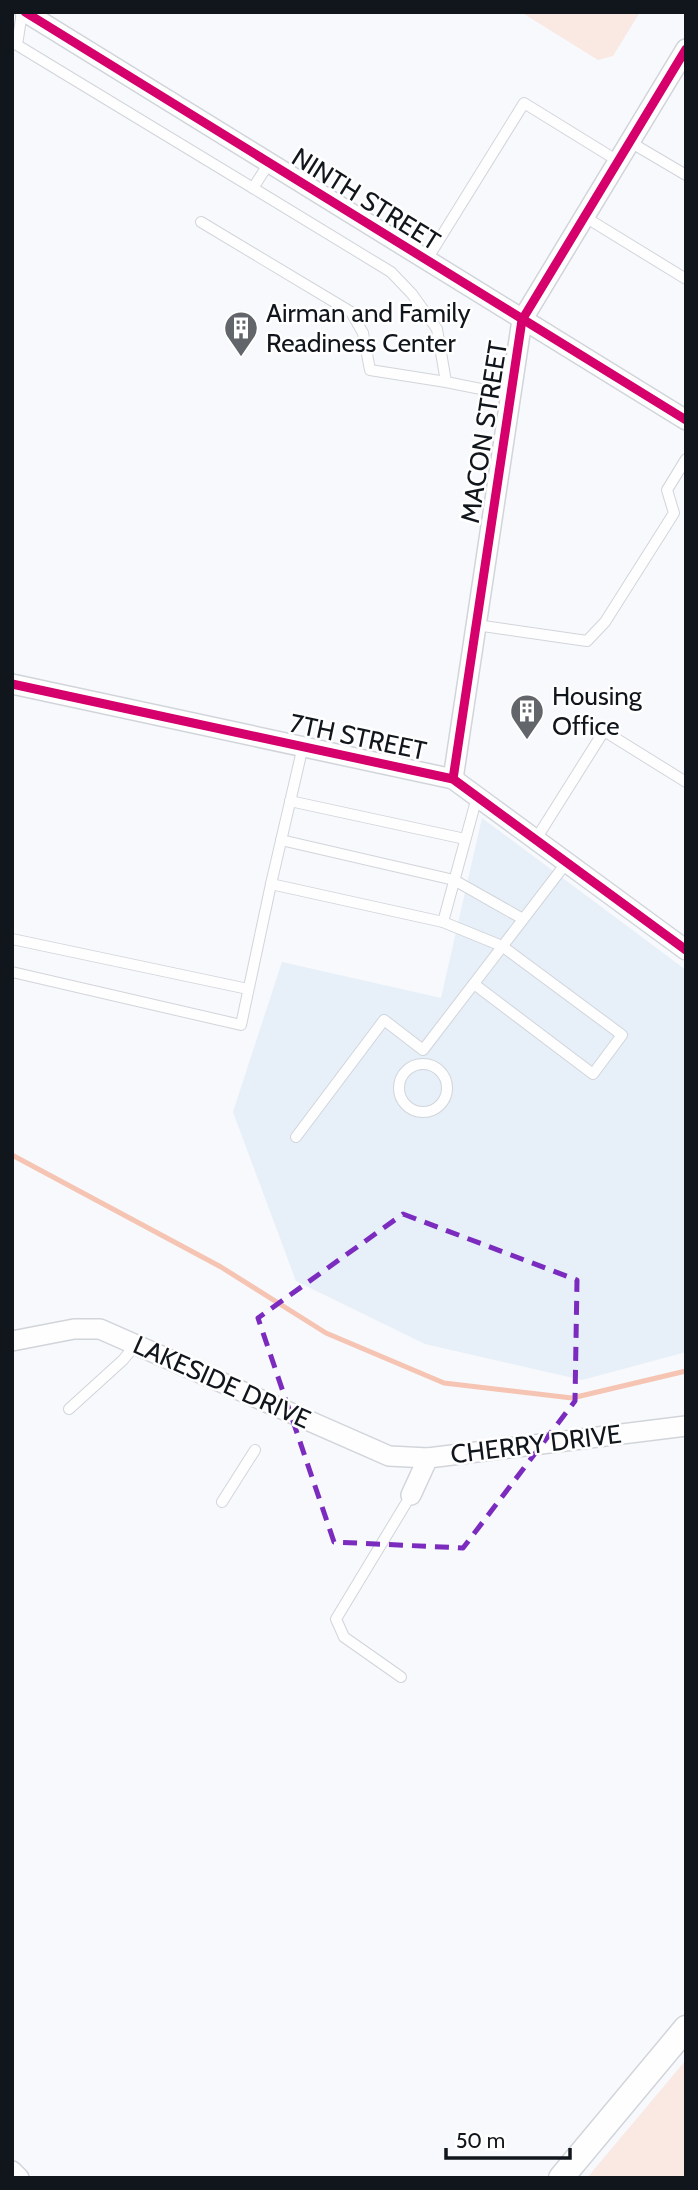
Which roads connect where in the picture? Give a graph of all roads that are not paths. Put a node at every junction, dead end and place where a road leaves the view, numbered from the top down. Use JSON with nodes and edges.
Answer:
{"nodes":[{"id":1,"x":24,"y":12,"type":"edge"},
{"id":2,"x":686,"y":49,"type":"edge"},
{"id":3,"x":630,"y":142,"type":"junction"},
{"id":4,"x":618,"y":160,"type":"junction"},
{"id":5,"x":269,"y":163,"type":"junction"},
{"id":6,"x":686,"y":175,"type":"edge"},
{"id":7,"x":253,"y":188,"type":"junction"},
{"id":8,"x":584,"y":217,"type":"junction"},
{"id":9,"x":201,"y":222,"type":"dead end"},
{"id":10,"x":426,"y":261,"type":"junction"},
{"id":11,"x":686,"y":279,"type":"edge"},
{"id":12,"x":522,"y":320,"type":"junction"},
{"id":13,"x":446,"y":382,"type":"junction"},
{"id":14,"x":511,"y":395,"type":"junction"},
{"id":15,"x":686,"y":420,"type":"edge"},
{"id":16,"x":686,"y":459,"type":"edge"},
{"id":17,"x":476,"y":625,"type":"junction"},
{"id":18,"x":12,"y":684,"type":"edge"},
{"id":19,"x":303,"y":746,"type":"junction"},
{"id":20,"x":453,"y":779,"type":"junction"},
{"id":21,"x":686,"y":782,"type":"edge"},
{"id":22,"x":477,"y":797,"type":"junction"},
{"id":23,"x":290,"y":802,"type":"junction"},
{"id":24,"x":466,"y":839,"type":"junction"},
{"id":25,"x":536,"y":839,"type":"junction"},
{"id":26,"x":281,"y":840,"type":"junction"},
{"id":27,"x":567,"y":862,"type":"junction"},
{"id":28,"x":454,"y":880,"type":"junction"},
{"id":29,"x":271,"y":884,"type":"junction"},
{"id":30,"x":523,"y":919,"type":"junction"},
{"id":31,"x":443,"y":922,"type":"junction"},
{"id":32,"x":12,"y":939,"type":"edge"},
{"id":33,"x":502,"y":946,"type":"junction"},
{"id":34,"x":686,"y":950,"type":"edge"},
{"id":35,"x":12,"y":972,"type":"edge"},
{"id":36,"x":474,"y":984,"type":"junction"},
{"id":37,"x":248,"y":989,"type":"junction"},
{"id":38,"x":423,"y":1050,"type":"junction"},
{"id":39,"x":423,"y":1064,"type":"junction"},
{"id":40,"x":296,"y":1137,"type":"dead end"},
{"id":41,"x":12,"y":1342,"type":"edge"},
{"id":42,"x":136,"y":1344,"type":"junction"},
{"id":43,"x":69,"y":1409,"type":"dead end"},
{"id":44,"x":686,"y":1426,"type":"edge"},
{"id":45,"x":255,"y":1450,"type":"dead end"},
{"id":46,"x":428,"y":1458,"type":"junction"},
{"id":47,"x":411,"y":1495,"type":"joint"},
{"id":48,"x":222,"y":1502,"type":"dead end"},
{"id":49,"x":401,"y":1677,"type":"dead end"},
{"id":50,"x":686,"y":2028,"type":"edge"},
{"id":51,"x":12,"y":2171,"type":"edge"},
{"id":52,"x":19,"y":2178,"type":"edge"},
{"id":53,"x":561,"y":2178,"type":"edge"}],
"edges":[{"from":1,"to":5,"type":"street","name":"NINTH STREET"},
{"from":1,"to":7,"type":"lane"},
{"from":2,"to":3,"type":"street","name":"MACON STREET"},
{"from":3,"to":4,"type":"street","name":"MACON STREET"},
{"from":3,"to":6,"type":"lane"},
{"from":4,"to":8,"type":"street","name":"MACON STREET"},
{"from":4,"to":10,"type":"lane"},
{"from":5,"to":7,"type":"lane"},
{"from":5,"to":10,"type":"street","name":"NINTH STREET"},
{"from":7,"to":13,"type":"lane"},
{"from":8,"to":11,"type":"lane"},
{"from":8,"to":12,"type":"street","name":"MACON STREET"},
{"from":9,"to":13,"type":"lane"},
{"from":10,"to":12,"type":"street","name":"NINTH STREET"},
{"from":12,"to":14,"type":"street","name":"MACON STREET"},
{"from":12,"to":15,"type":"street","name":"NINTH STREET"},
{"from":13,"to":14,"type":"lane"},
{"from":14,"to":17,"type":"street","name":"MACON STREET"},
{"from":16,"to":17,"type":"lane"},
{"from":17,"to":20,"type":"street","name":"MACON STREET"},
{"from":18,"to":19,"type":"street","name":"7TH STREET"},
{"from":19,"to":20,"type":"street","name":"7TH STREET"},
{"from":19,"to":23,"type":"lane"},
{"from":20,"to":22,"type":"street","name":"7TH STREET"},
{"from":21,"to":25,"type":"lane"},
{"from":22,"to":24,"type":"lane"},
{"from":22,"to":25,"type":"street","name":"7TH STREET"},
{"from":23,"to":24,"type":"lane"},
{"from":23,"to":26,"type":"lane"},
{"from":24,"to":28,"type":"lane"},
{"from":25,"to":27,"type":"street","name":"7TH STREET"},
{"from":26,"to":28,"type":"lane"},
{"from":26,"to":29,"type":"lane"},
{"from":27,"to":30,"type":"lane"},
{"from":27,"to":34,"type":"street","name":"7TH STREET"},
{"from":28,"to":30,"type":"lane"},
{"from":28,"to":31,"type":"lane"},
{"from":29,"to":31,"type":"lane"},
{"from":29,"to":37,"type":"lane"},
{"from":30,"to":33,"type":"lane"},
{"from":31,"to":33,"type":"lane"},
{"from":32,"to":37,"type":"lane"},
{"from":33,"to":36,"type":"lane"},
{"from":33,"to":36,"type":"lane"},
{"from":35,"to":37,"type":"lane"},
{"from":36,"to":38,"type":"lane"},
{"from":38,"to":39,"type":"lane"},
{"from":38,"to":40,"type":"lane"},
{"from":39,"to":39,"type":"lane"},
{"from":41,"to":42,"type":"street","name":"LAKESIDE DRIVE"},
{"from":42,"to":43,"type":"lane"},
{"from":42,"to":46,"type":"street","name":"LAKESIDE DRIVE"},
{"from":44,"to":46,"type":"street","name":"CHERRY DRIVE"},
{"from":45,"to":48,"type":"lane"},
{"from":46,"to":47,"type":"street","name":"CHERRY DRIVE"},
{"from":47,"to":49,"type":"lane"},
{"from":50,"to":53,"type":"street"},
{"from":51,"to":52,"type":"street"}]}
